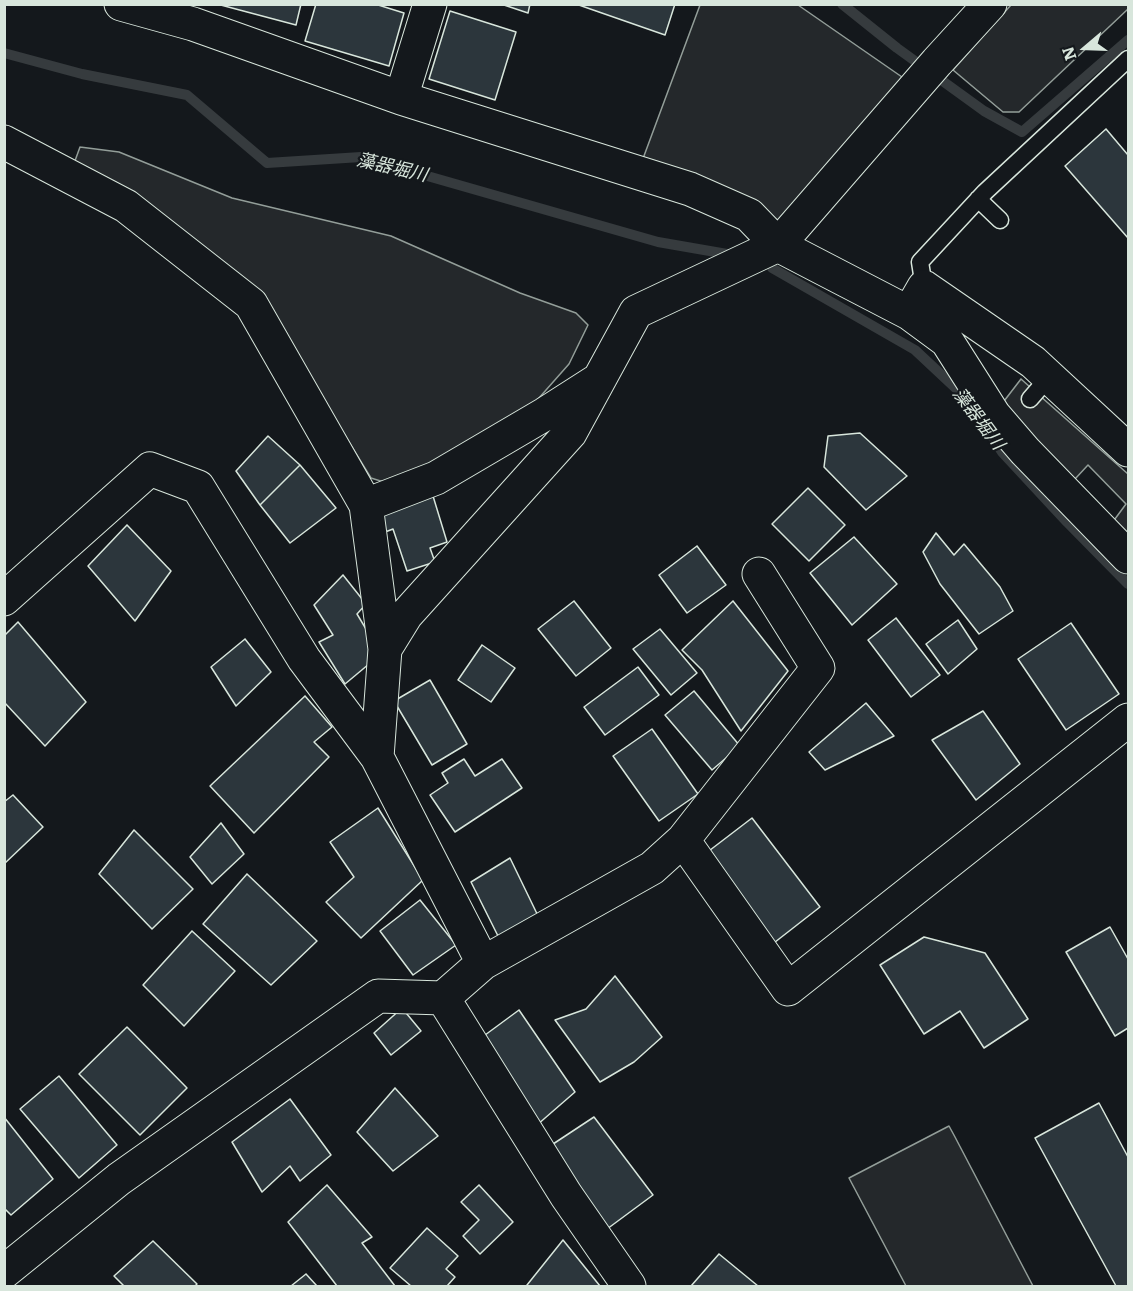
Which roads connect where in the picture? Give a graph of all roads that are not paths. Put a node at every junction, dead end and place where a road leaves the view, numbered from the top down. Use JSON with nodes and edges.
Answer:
{"nodes":[{"id":1,"x":121,"y":4,"type":"edge"},
{"id":2,"x":430,"y":4,"type":"edge"},
{"id":3,"x":990,"y":4,"type":"edge"},
{"id":4,"x":195,"y":14,"type":"edge"},
{"id":5,"x":1128,"y":59,"type":"edge"},
{"id":6,"x":401,"y":98,"type":"junction"},
{"id":7,"x":4,"y":142,"type":"edge"},
{"id":8,"x":978,"y":199,"type":"junction"},
{"id":9,"x":1000,"y":220,"type":"dead end"},
{"id":10,"x":778,"y":245,"type":"junction"},
{"id":11,"x":916,"y":300,"type":"junction"},
{"id":12,"x":599,"y":379,"type":"junction"},
{"id":13,"x":1128,"y":450,"type":"edge"},
{"id":14,"x":366,"y":505,"type":"junction"},
{"id":15,"x":1128,"y":557,"type":"edge"},
{"id":16,"x":759,"y":574,"type":"dead end"},
{"id":17,"x":4,"y":599,"type":"edge"},
{"id":18,"x":385,"y":649,"type":"junction"},
{"id":19,"x":1128,"y":720,"type":"edge"},
{"id":20,"x":377,"y":757,"type":"junction"},
{"id":21,"x":683,"y":840,"type":"junction"},
{"id":22,"x":483,"y":963,"type":"junction"},
{"id":23,"x":442,"y":998,"type":"junction"},
{"id":24,"x":4,"y":1272,"type":"edge"},
{"id":25,"x":629,"y":1287,"type":"edge"}],
"edges":[{"from":1,"to":4,"type":"street"},
{"from":2,"to":6,"type":"street"},
{"from":3,"to":10,"type":"street"},
{"from":4,"to":6,"type":"street"},
{"from":5,"to":8,"type":"lane"},
{"from":6,"to":10,"type":"street"},
{"from":7,"to":14,"type":"street"},
{"from":8,"to":9,"type":"lane"},
{"from":8,"to":11,"type":"lane"},
{"from":10,"to":11,"type":"street"},
{"from":10,"to":12,"type":"street"},
{"from":11,"to":13,"type":"street"},
{"from":11,"to":15,"type":"street"},
{"from":12,"to":14,"type":"street"},
{"from":12,"to":18,"type":"street"},
{"from":14,"to":18,"type":"street"},
{"from":16,"to":21,"type":"street"},
{"from":17,"to":20,"type":"street"},
{"from":18,"to":20,"type":"street"},
{"from":19,"to":21,"type":"street"},
{"from":20,"to":22,"type":"street"},
{"from":21,"to":22,"type":"street"},
{"from":22,"to":23,"type":"street"},
{"from":23,"to":24,"type":"street"},
{"from":23,"to":25,"type":"street"}]}
